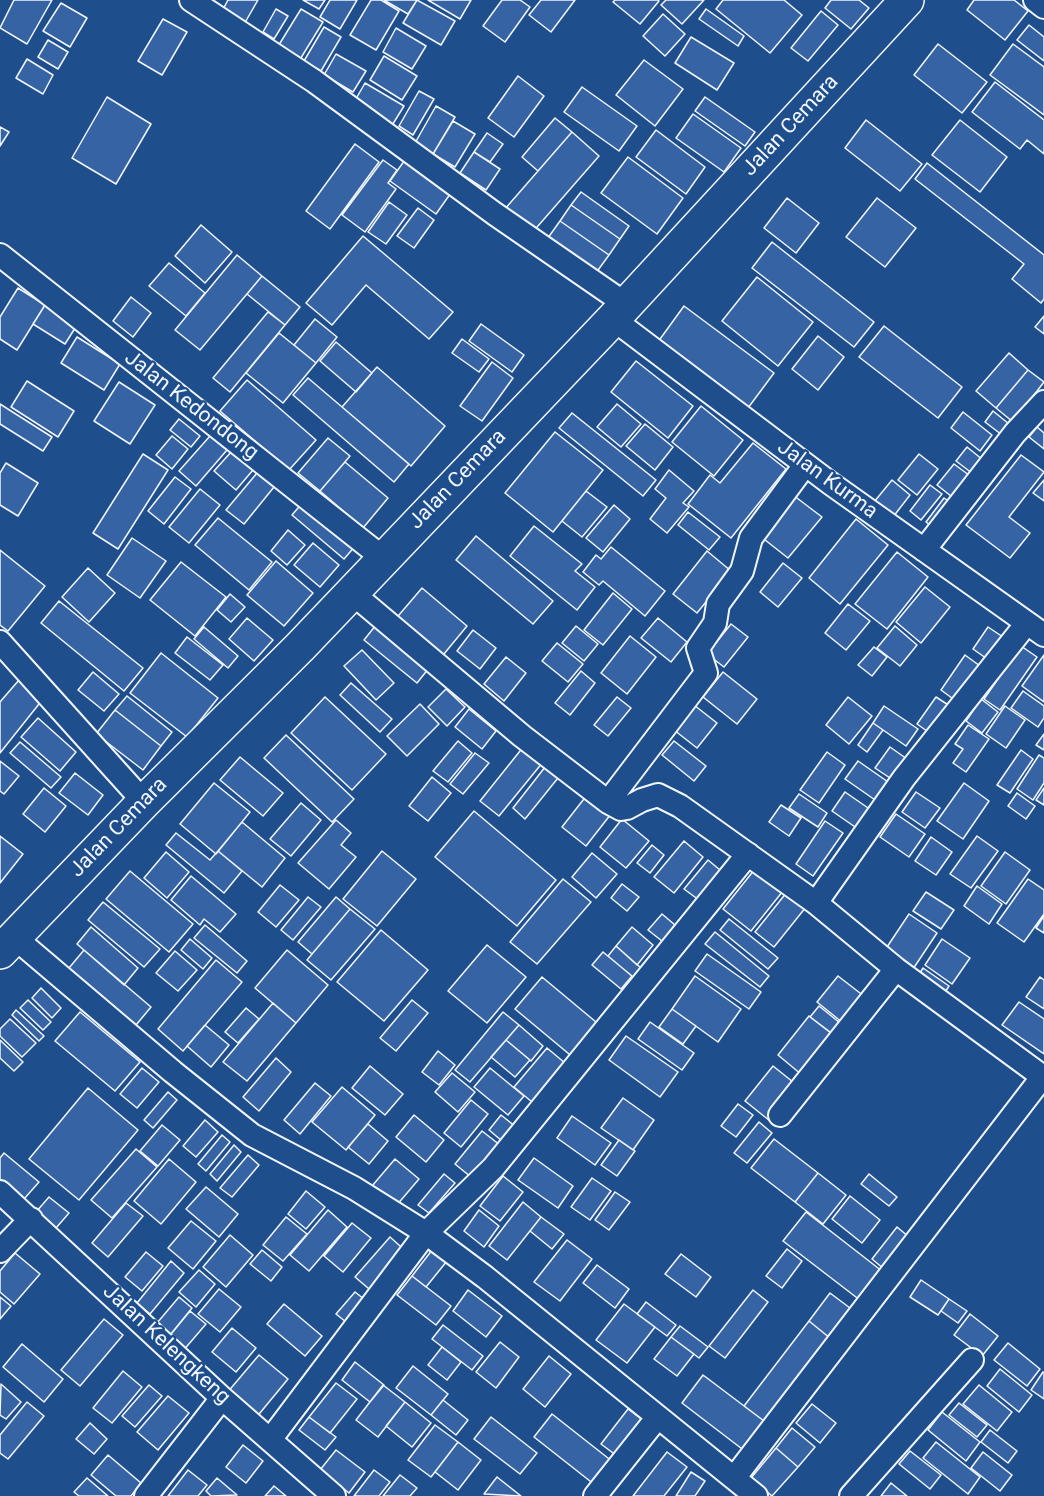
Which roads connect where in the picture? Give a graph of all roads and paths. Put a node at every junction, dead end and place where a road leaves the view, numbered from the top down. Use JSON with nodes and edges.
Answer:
{"nodes":[{"id":1,"x":191,"y":0,"type":"edge"},
{"id":2,"x":907,"y":0,"type":"edge"},
{"id":3,"x":1035,"y":0,"type":"edge"},
{"id":4,"x":1044,"y":7,"type":"edge"},
{"id":5,"x":0,"y":255,"type":"edge"},
{"id":6,"x":620,"y":312,"type":"junction"},
{"id":7,"x":1044,"y":402,"type":"edge"},
{"id":8,"x":805,"y":465,"type":"junction"},
{"id":9,"x":924,"y":550,"type":"junction"},
{"id":10,"x":383,"y":558,"type":"junction"},
{"id":11,"x":351,"y":592,"type":"junction"},
{"id":12,"x":1035,"y":629,"type":"edge"},
{"id":13,"x":0,"y":642,"type":"edge"},
{"id":14,"x":144,"y":802,"type":"junction"},
{"id":15,"x":608,"y":802,"type":"junction"},
{"id":16,"x":748,"y":854,"type":"junction"},
{"id":17,"x":816,"y":903,"type":"junction"},
{"id":18,"x":7,"y":945,"type":"edge"},
{"id":19,"x":896,"y":969,"type":"junction"},
{"id":20,"x":1043,"y":1076,"type":"edge"},
{"id":21,"x":780,"y":1115,"type":"dead end"},
{"id":22,"x":0,"y":1192,"type":"edge"},
{"id":23,"x":31,"y":1219,"type":"junction"},
{"id":24,"x":426,"y":1233,"type":"junction"},
{"id":25,"x":0,"y":1251,"type":"edge"},
{"id":26,"x":972,"y":1360,"type":"dead end"},
{"id":27,"x":222,"y":1398,"type":"junction"},
{"id":28,"x":657,"y":1418,"type":"junction"},
{"id":29,"x":270,"y":1440,"type":"junction"},
{"id":30,"x":735,"y":1477,"type":"junction"},
{"id":31,"x":146,"y":1496,"type":"edge"},
{"id":32,"x":334,"y":1496,"type":"edge"},
{"id":33,"x":595,"y":1496,"type":"edge"},
{"id":34,"x":756,"y":1496,"type":"edge"},
{"id":35,"x":851,"y":1496,"type":"edge"}],
"edges":[{"from":1,"to":6,"type":"street","name":"Jalan Kurma"},
{"from":2,"to":6,"type":"main road","name":"Jalan Cemara"},
{"from":3,"to":4,"type":"street"},
{"from":5,"to":10,"type":"street","name":"Jalan Kedondong"},
{"from":6,"to":8,"type":"street","name":"Jalan Kurma"},
{"from":6,"to":10,"type":"main road","name":"Jalan Cemara"},
{"from":7,"to":9,"type":"street"},
{"from":8,"to":9,"type":"street","name":"Jalan Kurma"},
{"from":8,"to":15,"type":"street"},
{"from":9,"to":12,"type":"street","name":"Jalan Kurma"},
{"from":10,"to":11,"type":"main road","name":"Jalan Cemara"},
{"from":11,"to":14,"type":"main road","name":"Jalan Cemara"},
{"from":11,"to":15,"type":"street"},
{"from":12,"to":17,"type":"street"},
{"from":13,"to":14,"type":"street"},
{"from":14,"to":18,"type":"main road","name":"Jalan Cemara"},
{"from":15,"to":16,"type":"street"},
{"from":16,"to":17,"type":"street"},
{"from":16,"to":24,"type":"street"},
{"from":17,"to":19,"type":"street"},
{"from":18,"to":24,"type":"street"},
{"from":19,"to":20,"type":"street"},
{"from":19,"to":21,"type":"street"},
{"from":20,"to":30,"type":"street"},
{"from":22,"to":23,"type":"street","name":"Jalan Kelengkeng"},
{"from":23,"to":25,"type":"street"},
{"from":23,"to":27,"type":"street","name":"Jalan Kelengkeng"},
{"from":24,"to":28,"type":"street"},
{"from":24,"to":29,"type":"street"},
{"from":26,"to":35,"type":"street"},
{"from":27,"to":29,"type":"street","name":"Jalan Kelengkeng"},
{"from":27,"to":31,"type":"street"},
{"from":28,"to":30,"type":"street"},
{"from":28,"to":33,"type":"street"},
{"from":29,"to":32,"type":"street","name":"Jalan Kelengkeng"},
{"from":30,"to":34,"type":"street"}]}
